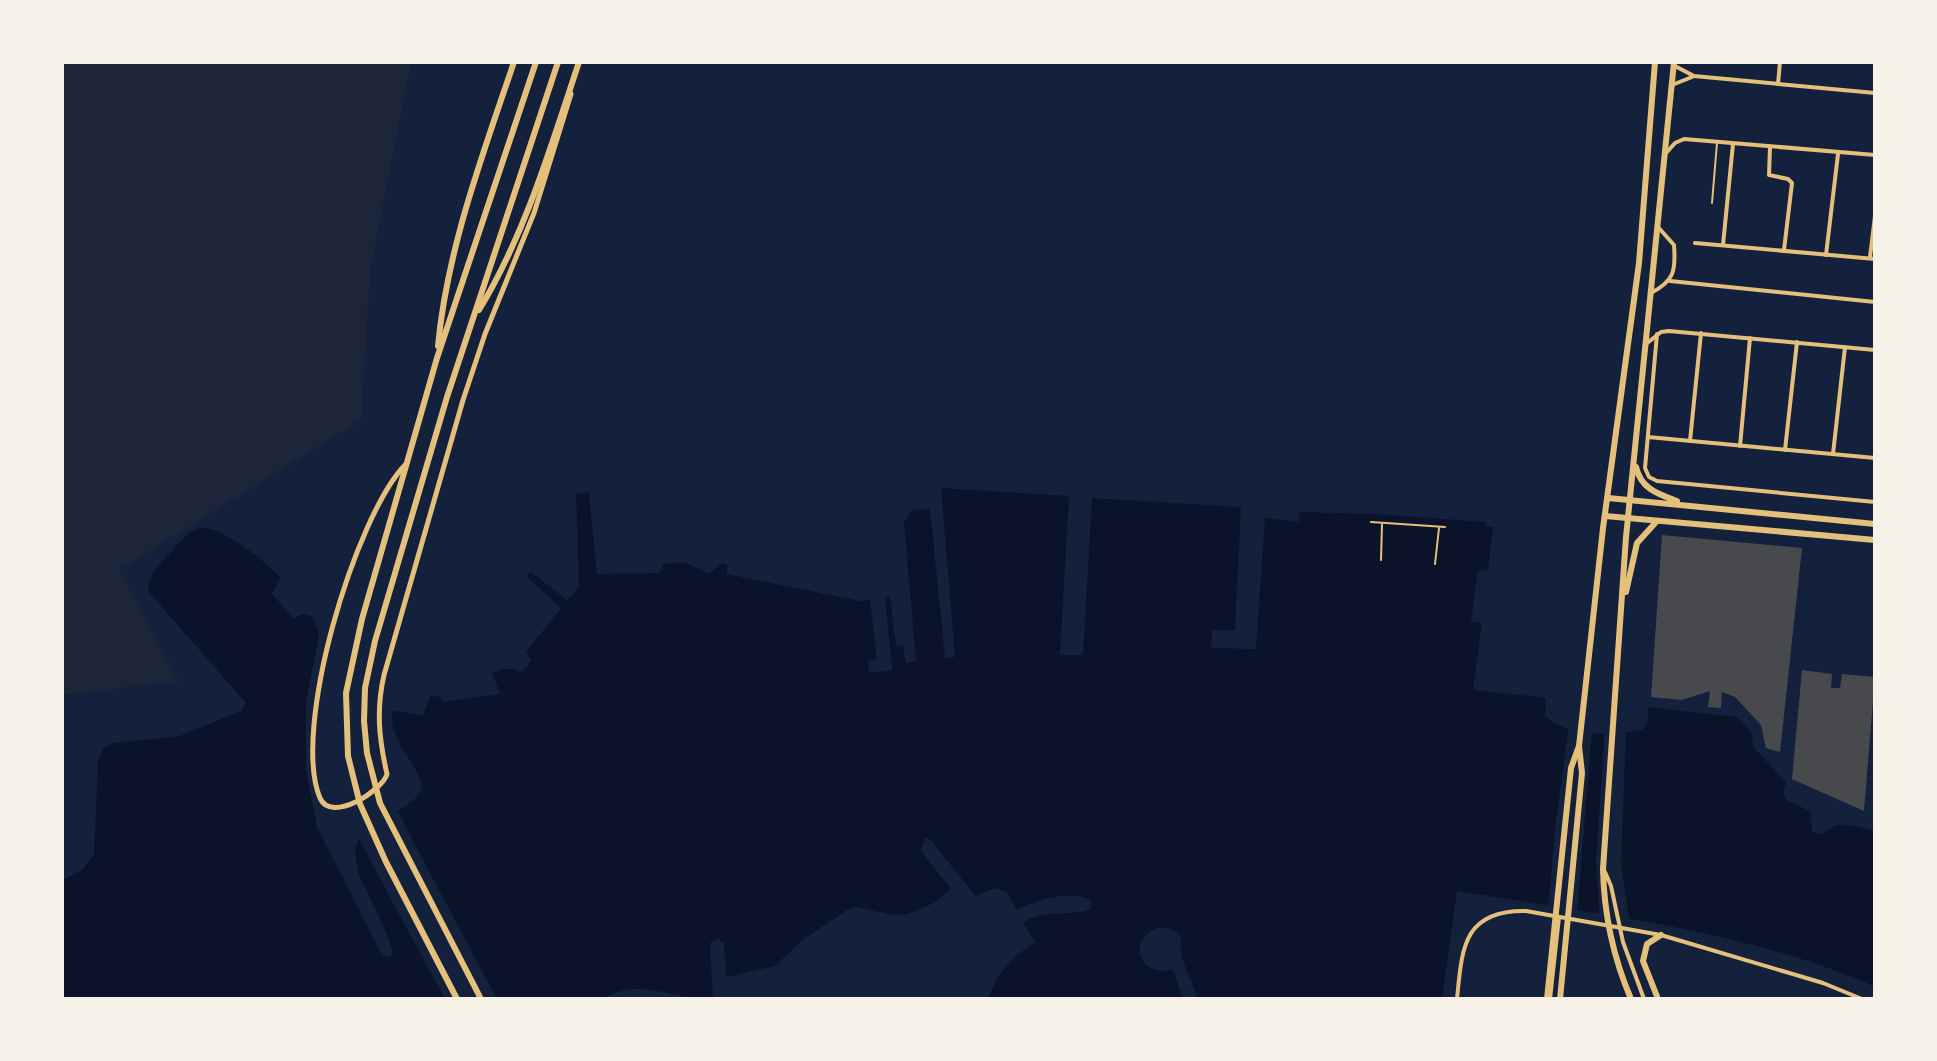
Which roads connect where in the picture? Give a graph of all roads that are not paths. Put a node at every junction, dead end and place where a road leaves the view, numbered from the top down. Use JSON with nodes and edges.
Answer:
{"nodes":[{"id":1,"x":514,"y":62,"type":"edge"},
{"id":2,"x":536,"y":62,"type":"edge"},
{"id":3,"x":558,"y":62,"type":"edge"},
{"id":4,"x":579,"y":62,"type":"edge"},
{"id":5,"x":1655,"y":62,"type":"edge"},
{"id":6,"x":1780,"y":62,"type":"edge"},
{"id":7,"x":1673,"y":63,"type":"edge"},
{"id":8,"x":576,"y":71,"type":"junction"},
{"id":9,"x":1694,"y":76,"type":"junction"},
{"id":10,"x":1778,"y":84,"type":"junction"},
{"id":11,"x":1672,"y":85,"type":"junction"},
{"id":12,"x":1875,"y":93,"type":"edge"},
{"id":13,"x":1717,"y":142,"type":"junction"},
{"id":14,"x":1733,"y":144,"type":"junction"},
{"id":15,"x":1770,"y":147,"type":"junction"},
{"id":16,"x":1838,"y":153,"type":"junction"},
{"id":17,"x":1666,"y":154,"type":"junction"},
{"id":18,"x":1875,"y":155,"type":"edge"},
{"id":19,"x":1712,"y":203,"type":"dead end"},
{"id":20,"x":1875,"y":216,"type":"edge"},
{"id":21,"x":1658,"y":227,"type":"junction"},
{"id":22,"x":1695,"y":243,"type":"dead end"},
{"id":23,"x":1723,"y":246,"type":"junction"},
{"id":24,"x":1784,"y":251,"type":"junction"},
{"id":25,"x":1826,"y":255,"type":"junction"},
{"id":26,"x":1873,"y":259,"type":"edge"},
{"id":27,"x":1670,"y":281,"type":"junction"},
{"id":28,"x":1651,"y":293,"type":"junction"},
{"id":29,"x":1875,"y":302,"type":"edge"},
{"id":30,"x":472,"y":320,"type":"junction"},
{"id":31,"x":1701,"y":333,"type":"junction"},
{"id":32,"x":1657,"y":334,"type":"junction"},
{"id":33,"x":1750,"y":338,"type":"junction"},
{"id":34,"x":1797,"y":342,"type":"junction"},
{"id":35,"x":1646,"y":344,"type":"junction"},
{"id":36,"x":1845,"y":347,"type":"junction"},
{"id":37,"x":1875,"y":350,"type":"edge"},
{"id":38,"x":437,"y":358,"type":"junction"},
{"id":39,"x":1641,"y":396,"type":"junction"},
{"id":40,"x":1652,"y":398,"type":"junction"},
{"id":41,"x":1648,"y":437,"type":"junction"},
{"id":42,"x":1690,"y":441,"type":"junction"},
{"id":43,"x":1740,"y":446,"type":"junction"},
{"id":44,"x":1785,"y":450,"type":"junction"},
{"id":45,"x":1833,"y":454,"type":"junction"},
{"id":46,"x":1875,"y":458,"type":"edge"},
{"id":47,"x":1635,"y":460,"type":"junction"},
{"id":48,"x":406,"y":464,"type":"junction"},
{"id":49,"x":1608,"y":498,"type":"junction"},
{"id":50,"x":1630,"y":500,"type":"junction"},
{"id":51,"x":1875,"y":502,"type":"edge"},
{"id":52,"x":1684,"y":504,"type":"junction"},
{"id":53,"x":1605,"y":516,"type":"junction"},
{"id":54,"x":1628,"y":518,"type":"junction"},
{"id":55,"x":1658,"y":521,"type":"junction"},
{"id":56,"x":1875,"y":524,"type":"edge"},
{"id":57,"x":1875,"y":540,"type":"edge"},
{"id":58,"x":1622,"y":615,"type":"junction"},
{"id":59,"x":1579,"y":746,"type":"junction"},
{"id":60,"x":1603,"y":869,"type":"junction"},
{"id":61,"x":1559,"y":917,"type":"junction"},
{"id":62,"x":1661,"y":935,"type":"junction"},
{"id":63,"x":457,"y":999,"type":"edge"},
{"id":64,"x":481,"y":999,"type":"edge"},
{"id":65,"x":630,"y":999,"type":"edge"},
{"id":66,"x":639,"y":999,"type":"edge"},
{"id":67,"x":1457,"y":999,"type":"edge"},
{"id":68,"x":1548,"y":999,"type":"edge"},
{"id":69,"x":1560,"y":999,"type":"edge"},
{"id":70,"x":1631,"y":999,"type":"edge"},
{"id":71,"x":1644,"y":999,"type":"edge"},
{"id":72,"x":1658,"y":999,"type":"edge"},
{"id":73,"x":1862,"y":999,"type":"edge"}],
"edges":[{"from":1,"to":38,"type":"main road"},
{"from":2,"to":38,"type":"main road"},
{"from":3,"to":30,"type":"main road"},
{"from":4,"to":8,"type":"main road"},
{"from":5,"to":49,"type":"main road"},
{"from":6,"to":10,"type":"street"},
{"from":7,"to":9,"type":"street"},
{"from":7,"to":11,"type":"main road"},
{"from":8,"to":30,"type":"main road"},
{"from":8,"to":48,"type":"street"},
{"from":9,"to":10,"type":"street"},
{"from":9,"to":11,"type":"street"},
{"from":10,"to":12,"type":"street"},
{"from":11,"to":17,"type":"main road"},
{"from":13,"to":14,"type":"street"},
{"from":13,"to":17,"type":"street"},
{"from":13,"to":19,"type":"lane"},
{"from":14,"to":15,"type":"street"},
{"from":14,"to":23,"type":"street"},
{"from":15,"to":16,"type":"street"},
{"from":15,"to":24,"type":"street"},
{"from":16,"to":18,"type":"street"},
{"from":16,"to":25,"type":"street"},
{"from":17,"to":21,"type":"main road"},
{"from":20,"to":26,"type":"street"},
{"from":21,"to":27,"type":"street"},
{"from":21,"to":28,"type":"main road"},
{"from":22,"to":23,"type":"street"},
{"from":23,"to":24,"type":"street"},
{"from":24,"to":25,"type":"street"},
{"from":25,"to":26,"type":"street"},
{"from":27,"to":28,"type":"street"},
{"from":27,"to":29,"type":"street"},
{"from":28,"to":35,"type":"main road"},
{"from":30,"to":64,"type":"main road"},
{"from":31,"to":32,"type":"street"},
{"from":31,"to":33,"type":"street"},
{"from":31,"to":42,"type":"street"},
{"from":32,"to":35,"type":"street"},
{"from":32,"to":40,"type":"street"},
{"from":33,"to":34,"type":"street"},
{"from":33,"to":43,"type":"street"},
{"from":34,"to":36,"type":"street"},
{"from":34,"to":44,"type":"street"},
{"from":35,"to":39,"type":"main road"},
{"from":36,"to":37,"type":"street"},
{"from":36,"to":45,"type":"street"},
{"from":38,"to":48,"type":"main road"},
{"from":39,"to":40,"type":"main road"},
{"from":39,"to":47,"type":"main road"},
{"from":40,"to":41,"type":"street"},
{"from":41,"to":42,"type":"street"},
{"from":41,"to":51,"type":"street"},
{"from":42,"to":43,"type":"street"},
{"from":43,"to":44,"type":"street"},
{"from":44,"to":45,"type":"street"},
{"from":45,"to":46,"type":"street"},
{"from":47,"to":50,"type":"main road"},
{"from":47,"to":52,"type":"main road"},
{"from":48,"to":63,"type":"main road"},
{"from":49,"to":50,"type":"main road"},
{"from":49,"to":53,"type":"main road"},
{"from":50,"to":52,"type":"main road"},
{"from":50,"to":54,"type":"main road"},
{"from":52,"to":56,"type":"main road"},
{"from":53,"to":54,"type":"main road"},
{"from":53,"to":59,"type":"main road"},
{"from":54,"to":55,"type":"main road"},
{"from":54,"to":58,"type":"main road"},
{"from":55,"to":57,"type":"main road"},
{"from":55,"to":58,"type":"main road"},
{"from":58,"to":60,"type":"main road"},
{"from":59,"to":68,"type":"main road"},
{"from":59,"to":69,"type":"main road"},
{"from":60,"to":70,"type":"main road"},
{"from":60,"to":71,"type":"street"},
{"from":61,"to":62,"type":"street"},
{"from":61,"to":67,"type":"street"},
{"from":61,"to":68,"type":"street"},
{"from":62,"to":72,"type":"main road"},
{"from":62,"to":73,"type":"street"},
{"from":65,"to":66,"type":"street"}]}
